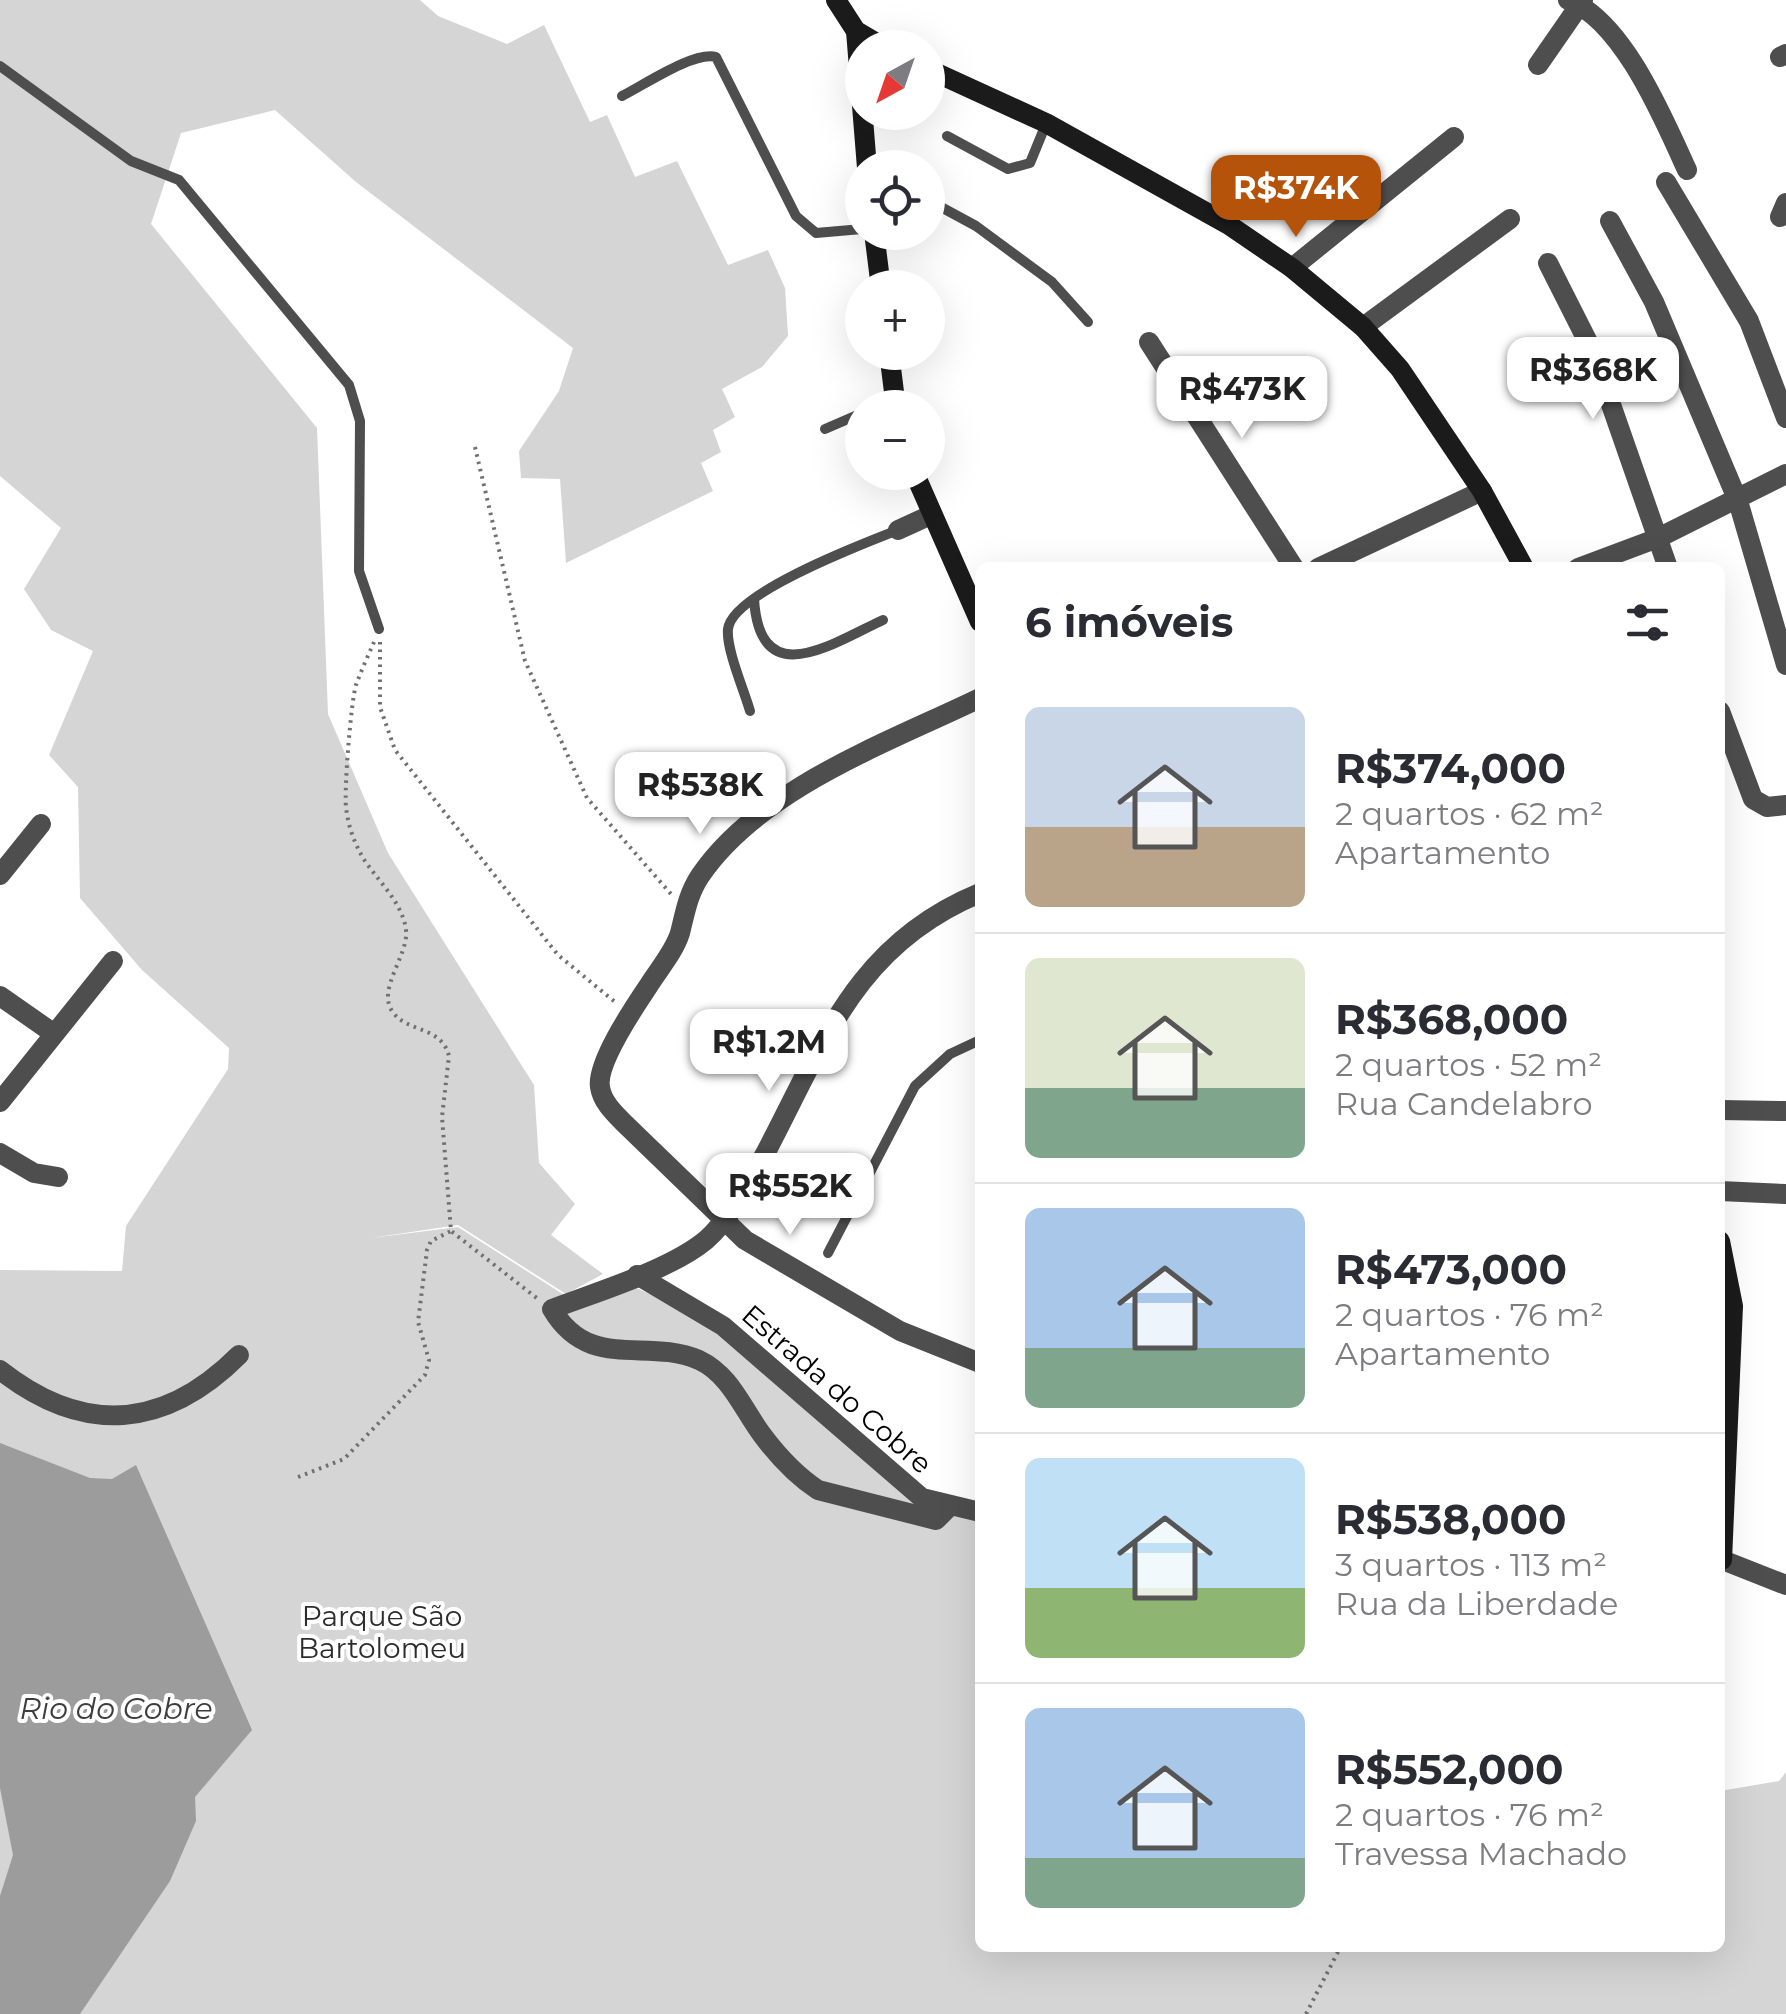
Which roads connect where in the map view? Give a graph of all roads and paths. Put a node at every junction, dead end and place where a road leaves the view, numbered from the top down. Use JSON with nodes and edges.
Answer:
{"nodes":[{"id":1,"x":836,"y":0,"type":"edge"},
{"id":2,"x":1577,"y":1,"type":"edge"},
{"id":3,"x":855,"y":30,"type":"edge"},
{"id":4,"x":1538,"y":65,"type":"dead end"},
{"id":5,"x":0,"y":66,"type":"edge"},
{"id":6,"x":945,"y":77,"type":"edge"},
{"id":7,"x":622,"y":96,"type":"dead end"},
{"id":8,"x":1046,"y":123,"type":"junction"},
{"id":9,"x":947,"y":136,"type":"dead end"},
{"id":10,"x":1454,"y":138,"type":"dead end"},
{"id":11,"x":1686,"y":170,"type":"dead end"},
{"id":12,"x":1666,"y":182,"type":"dead end"},
{"id":13,"x":945,"y":209,"type":"edge"},
{"id":14,"x":1510,"y":219,"type":"dead end"},
{"id":15,"x":1610,"y":221,"type":"dead end"},
{"id":16,"x":845,"y":231,"type":"edge"},
{"id":17,"x":1548,"y":263,"type":"dead end"},
{"id":18,"x":1292,"y":268,"type":"junction"},
{"id":19,"x":1088,"y":322,"type":"dead end"},
{"id":20,"x":1363,"y":327,"type":"junction"},
{"id":21,"x":1149,"y":342,"type":"dead end"},
{"id":22,"x":1786,"y":418,"type":"edge"},
{"id":23,"x":845,"y":420,"type":"edge"},
{"id":24,"x":825,"y":429,"type":"dead end"},
{"id":25,"x":475,"y":447,"type":"dead end"},
{"id":26,"x":1786,"y":474,"type":"edge"},
{"id":27,"x":921,"y":490,"type":"edge"},
{"id":28,"x":1482,"y":491,"type":"junction"},
{"id":29,"x":1738,"y":500,"type":"junction"},
{"id":30,"x":930,"y":516,"type":"junction"},
{"id":31,"x":898,"y":530,"type":"joint"},
{"id":32,"x":1658,"y":538,"type":"junction"},
{"id":33,"x":1290,"y":562,"type":"edge"},
{"id":34,"x":1331,"y":562,"type":"edge"},
{"id":35,"x":1521,"y":562,"type":"edge"},
{"id":36,"x":1594,"y":562,"type":"edge"},
{"id":37,"x":1666,"y":562,"type":"edge"},
{"id":38,"x":754,"y":599,"type":"junction"},
{"id":39,"x":975,"y":611,"type":"edge"},
{"id":40,"x":883,"y":620,"type":"dead end"},
{"id":41,"x":379,"y":629,"type":"junction"},
{"id":42,"x":1786,"y":665,"type":"edge"},
{"id":43,"x":975,"y":700,"type":"edge"},
{"id":44,"x":750,"y":711,"type":"dead end"},
{"id":45,"x":1725,"y":724,"type":"edge"},
{"id":46,"x":1786,"y":805,"type":"edge"},
{"id":47,"x":41,"y":824,"type":"dead end"},
{"id":48,"x":0,"y":875,"type":"edge"},
{"id":49,"x":975,"y":895,"type":"edge"},
{"id":50,"x":684,"y":909,"type":"junction"},
{"id":51,"x":113,"y":961,"type":"dead end"},
{"id":52,"x":0,"y":996,"type":"edge"},
{"id":53,"x":630,"y":1014,"type":"junction"},
{"id":54,"x":53,"y":1033,"type":"junction"},
{"id":55,"x":975,"y":1042,"type":"edge"},
{"id":56,"x":0,"y":1102,"type":"edge"},
{"id":57,"x":1725,"y":1110,"type":"edge"},
{"id":58,"x":1786,"y":1111,"type":"edge"},
{"id":59,"x":0,"y":1153,"type":"edge"},
{"id":60,"x":58,"y":1178,"type":"dead end"},
{"id":61,"x":1725,"y":1191,"type":"edge"},
{"id":62,"x":1786,"y":1194,"type":"edge"},
{"id":63,"x":723,"y":1220,"type":"junction"},
{"id":64,"x":451,"y":1231,"type":"junction"},
{"id":65,"x":828,"y":1253,"type":"dead end"},
{"id":66,"x":638,"y":1275,"type":"junction"},
{"id":67,"x":1726,"y":1304,"type":"edge"},
{"id":68,"x":552,"y":1309,"type":"junction"},
{"id":69,"x":239,"y":1355,"type":"dead end"},
{"id":70,"x":1725,"y":1355,"type":"edge"},
{"id":71,"x":975,"y":1361,"type":"edge"},
{"id":72,"x":0,"y":1370,"type":"edge"},
{"id":73,"x":298,"y":1476,"type":"dead end"},
{"id":74,"x":950,"y":1507,"type":"junction"},
{"id":75,"x":975,"y":1511,"type":"edge"},
{"id":76,"x":1725,"y":1561,"type":"edge"},
{"id":77,"x":1786,"y":1585,"type":"edge"},
{"id":78,"x":1338,"y":1952,"type":"edge"},
{"id":79,"x":1306,"y":2014,"type":"edge"}],
"edges":[{"from":1,"to":3,"type":"street"},
{"from":2,"to":4,"type":"street"},
{"from":2,"to":11,"type":"street"},
{"from":5,"to":41,"type":"lane"},
{"from":6,"to":8,"type":"street"},
{"from":7,"to":16,"type":"lane"},
{"from":8,"to":9,"type":"lane"},
{"from":8,"to":18,"type":"street"},
{"from":10,"to":18,"type":"street"},
{"from":12,"to":22,"type":"street"},
{"from":13,"to":19,"type":"lane"},
{"from":14,"to":20,"type":"street"},
{"from":15,"to":29,"type":"street"},
{"from":17,"to":32,"type":"street"},
{"from":18,"to":20,"type":"street"},
{"from":20,"to":28,"type":"street"},
{"from":21,"to":33,"type":"street"},
{"from":23,"to":24,"type":"lane"},
{"from":25,"to":50,"type":"path"},
{"from":26,"to":29,"type":"street"},
{"from":27,"to":30,"type":"street"},
{"from":28,"to":34,"type":"street"},
{"from":28,"to":35,"type":"street"},
{"from":29,"to":32,"type":"street"},
{"from":29,"to":42,"type":"street"},
{"from":30,"to":31,"type":"street"},
{"from":30,"to":39,"type":"street"},
{"from":31,"to":38,"type":"lane"},
{"from":32,"to":36,"type":"street"},
{"from":32,"to":37,"type":"street"},
{"from":38,"to":40,"type":"lane"},
{"from":38,"to":44,"type":"lane"},
{"from":41,"to":53,"type":"path"},
{"from":41,"to":64,"type":"path"},
{"from":43,"to":50,"type":"street"},
{"from":45,"to":46,"type":"street"},
{"from":47,"to":48,"type":"street"},
{"from":49,"to":63,"type":"street"},
{"from":50,"to":53,"type":"street"},
{"from":51,"to":54,"type":"street"},
{"from":52,"to":54,"type":"street"},
{"from":53,"to":63,"type":"street"},
{"from":54,"to":56,"type":"street"},
{"from":55,"to":65,"type":"lane"},
{"from":57,"to":58,"type":"street"},
{"from":59,"to":60,"type":"street"},
{"from":61,"to":62,"type":"street"},
{"from":63,"to":66,"type":"street"},
{"from":63,"to":71,"type":"street"},
{"from":64,"to":68,"type":"path"},
{"from":64,"to":73,"type":"path"},
{"from":66,"to":68,"type":"street"},
{"from":66,"to":74,"type":"street","name":"Estrada do Cobre"},
{"from":67,"to":70,"type":"street"},
{"from":68,"to":74,"type":"street","name":"Estrada do Cobre"},
{"from":69,"to":72,"type":"street"},
{"from":74,"to":75,"type":"street"},
{"from":76,"to":77,"type":"street"},
{"from":78,"to":79,"type":"path"}]}
